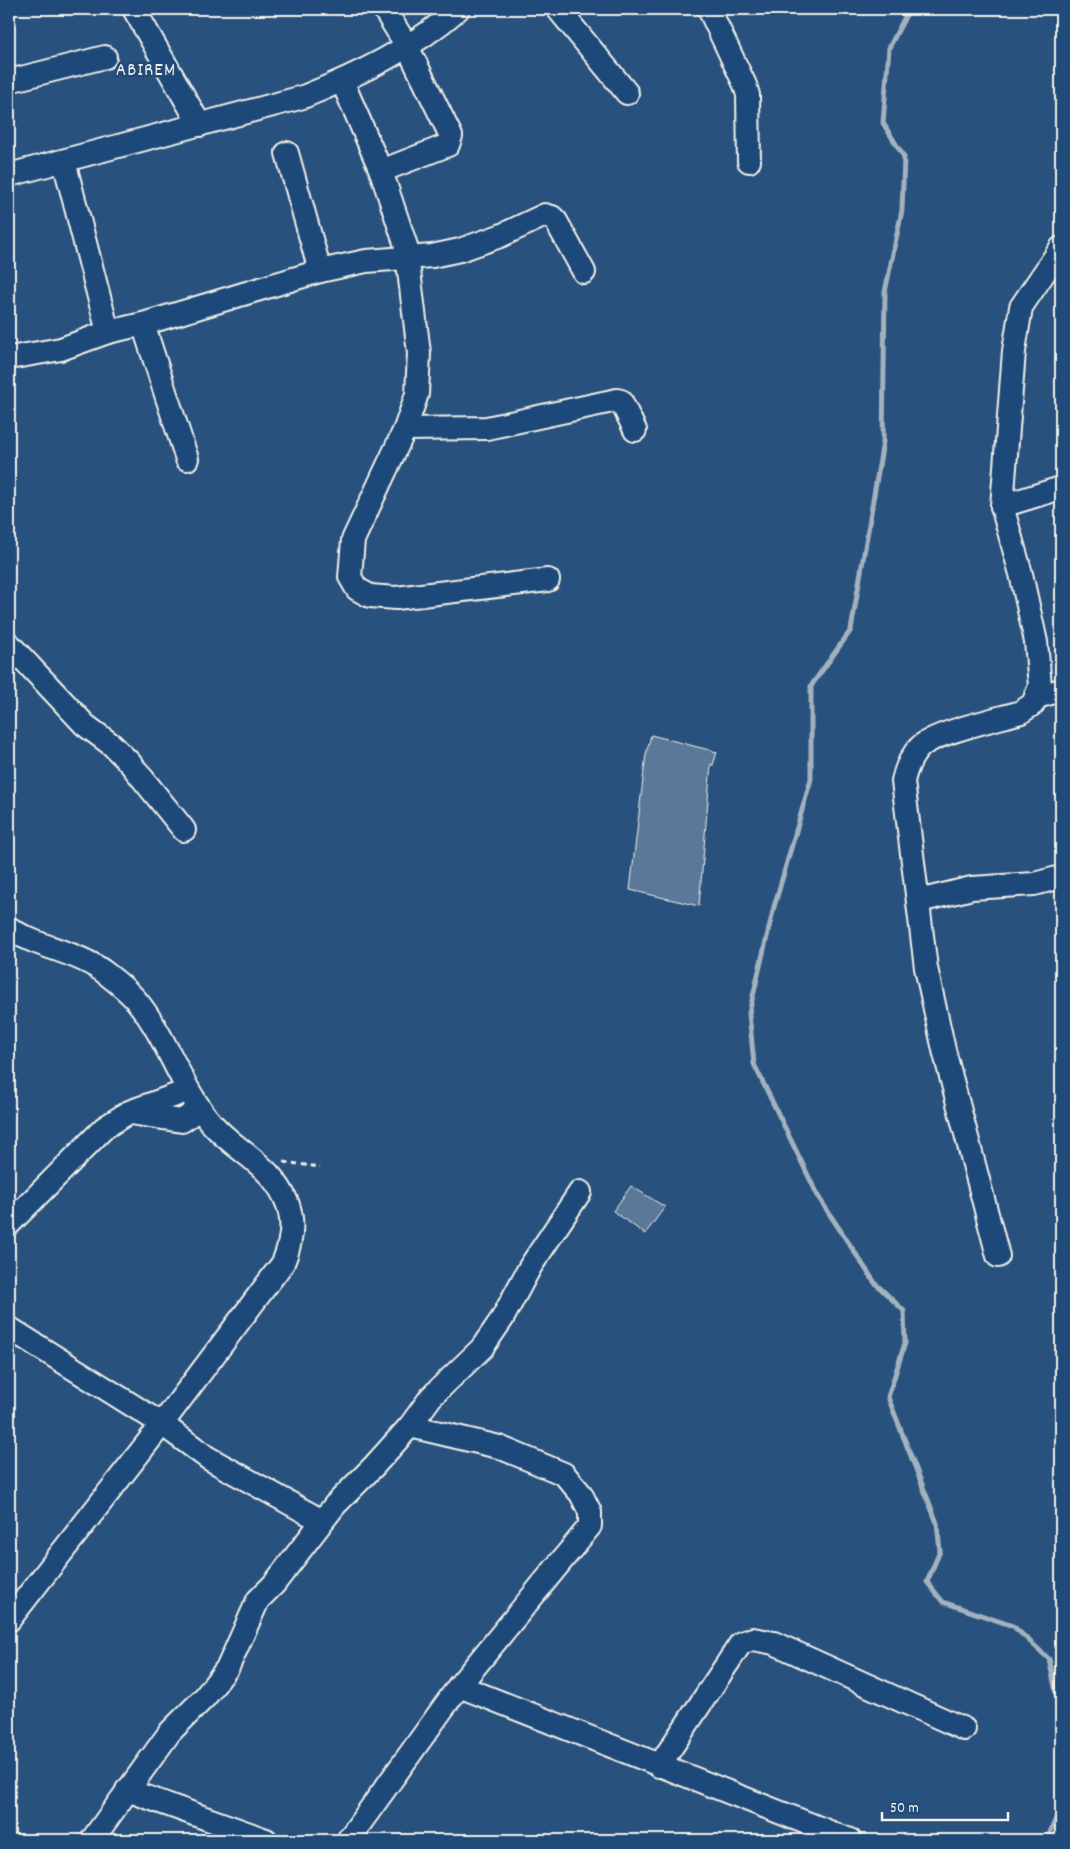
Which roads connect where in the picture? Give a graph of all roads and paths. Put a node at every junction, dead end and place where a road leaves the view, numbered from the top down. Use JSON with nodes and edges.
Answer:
{"nodes":[{"id":1,"x":134,"y":9,"type":"edge"},
{"id":2,"x":384,"y":9,"type":"edge"},
{"id":3,"x":458,"y":9,"type":"edge"},
{"id":4,"x":558,"y":9,"type":"edge"},
{"id":5,"x":709,"y":9,"type":"edge"},
{"id":6,"x":407,"y":46,"type":"junction"},
{"id":7,"x":106,"y":57,"type":"dead end"},
{"id":8,"x":9,"y":81,"type":"edge"},
{"id":9,"x":342,"y":82,"type":"junction"},
{"id":10,"x":627,"y":93,"type":"dead end"},
{"id":11,"x":200,"y":125,"type":"junction"},
{"id":12,"x":287,"y":153,"type":"dead end"},
{"id":13,"x":64,"y":161,"type":"junction"},
{"id":14,"x":749,"y":161,"type":"dead end"},
{"id":15,"x":381,"y":171,"type":"junction"},
{"id":16,"x":9,"y":175,"type":"edge"},
{"id":17,"x":1061,"y":248,"type":"edge"},
{"id":18,"x":408,"y":258,"type":"junction"},
{"id":19,"x":320,"y":271,"type":"junction"},
{"id":20,"x":584,"y":272,"type":"dead end"},
{"id":21,"x":143,"y":324,"type":"junction"},
{"id":22,"x":108,"y":332,"type":"junction"},
{"id":23,"x":9,"y":358,"type":"edge"},
{"id":24,"x":405,"y":429,"type":"junction"},
{"id":25,"x":635,"y":430,"type":"dead end"},
{"id":26,"x":187,"y":459,"type":"dead end"},
{"id":27,"x":1061,"y":488,"type":"edge"},
{"id":28,"x":1002,"y":506,"type":"junction"},
{"id":29,"x":548,"y":580,"type":"dead end"},
{"id":30,"x":9,"y":644,"type":"edge"},
{"id":31,"x":1061,"y":690,"type":"edge"},
{"id":32,"x":1037,"y":696,"type":"junction"},
{"id":33,"x":184,"y":830,"type":"dead end"},
{"id":34,"x":1061,"y":877,"type":"edge"},
{"id":35,"x":919,"y":901,"type":"junction"},
{"id":36,"x":9,"y":928,"type":"edge"},
{"id":37,"x":194,"y":1099,"type":"junction"},
{"id":38,"x":258,"y":1162,"type":"junction"},
{"id":39,"x":320,"y":1167,"type":"dead end"},
{"id":40,"x":580,"y":1192,"type":"dead end"},
{"id":41,"x":9,"y":1224,"type":"edge"},
{"id":42,"x":998,"y":1256,"type":"dead end"},
{"id":43,"x":9,"y":1328,"type":"edge"},
{"id":44,"x":162,"y":1424,"type":"junction"},
{"id":45,"x":410,"y":1426,"type":"junction"},
{"id":46,"x":322,"y":1521,"type":"junction"},
{"id":47,"x":9,"y":1620,"type":"edge"},
{"id":48,"x":460,"y":1686,"type":"junction"},
{"id":49,"x":964,"y":1729,"type":"dead end"},
{"id":50,"x":659,"y":1766,"type":"junction"},
{"id":51,"x":127,"y":1790,"type":"junction"},
{"id":52,"x":844,"y":1839,"type":"edge"},
{"id":53,"x":92,"y":1840,"type":"edge"},
{"id":54,"x":266,"y":1840,"type":"edge"},
{"id":55,"x":348,"y":1840,"type":"edge"}],
"edges":[{"from":1,"to":11,"type":"street"},
{"from":2,"to":6,"type":"street"},
{"from":3,"to":6,"type":"street"},
{"from":4,"to":10,"type":"street"},
{"from":5,"to":14,"type":"street"},
{"from":6,"to":9,"type":"street"},
{"from":6,"to":15,"type":"street"},
{"from":7,"to":8,"type":"street"},
{"from":9,"to":11,"type":"street"},
{"from":9,"to":15,"type":"street"},
{"from":11,"to":13,"type":"street"},
{"from":12,"to":19,"type":"street"},
{"from":13,"to":16,"type":"street"},
{"from":13,"to":22,"type":"street"},
{"from":15,"to":18,"type":"street"},
{"from":17,"to":28,"type":"street"},
{"from":18,"to":19,"type":"street"},
{"from":18,"to":20,"type":"street"},
{"from":18,"to":24,"type":"street"},
{"from":19,"to":21,"type":"street"},
{"from":21,"to":22,"type":"street"},
{"from":21,"to":26,"type":"street"},
{"from":22,"to":23,"type":"street"},
{"from":24,"to":25,"type":"street"},
{"from":24,"to":29,"type":"street"},
{"from":27,"to":28,"type":"street"},
{"from":28,"to":32,"type":"street"},
{"from":30,"to":33,"type":"street"},
{"from":31,"to":32,"type":"street"},
{"from":32,"to":35,"type":"street"},
{"from":34,"to":35,"type":"street"},
{"from":35,"to":42,"type":"street"},
{"from":36,"to":37,"type":"street"},
{"from":37,"to":38,"type":"street"},
{"from":37,"to":41,"type":"street"},
{"from":38,"to":39,"type":"path"},
{"from":38,"to":44,"type":"street"},
{"from":40,"to":45,"type":"street"},
{"from":43,"to":44,"type":"street"},
{"from":44,"to":46,"type":"street"},
{"from":44,"to":47,"type":"street"},
{"from":45,"to":46,"type":"street"},
{"from":45,"to":48,"type":"street"},
{"from":46,"to":51,"type":"street"},
{"from":48,"to":50,"type":"street"},
{"from":48,"to":55,"type":"street"},
{"from":49,"to":50,"type":"street"},
{"from":50,"to":52,"type":"street"},
{"from":51,"to":53,"type":"street"},
{"from":51,"to":54,"type":"street"}]}
